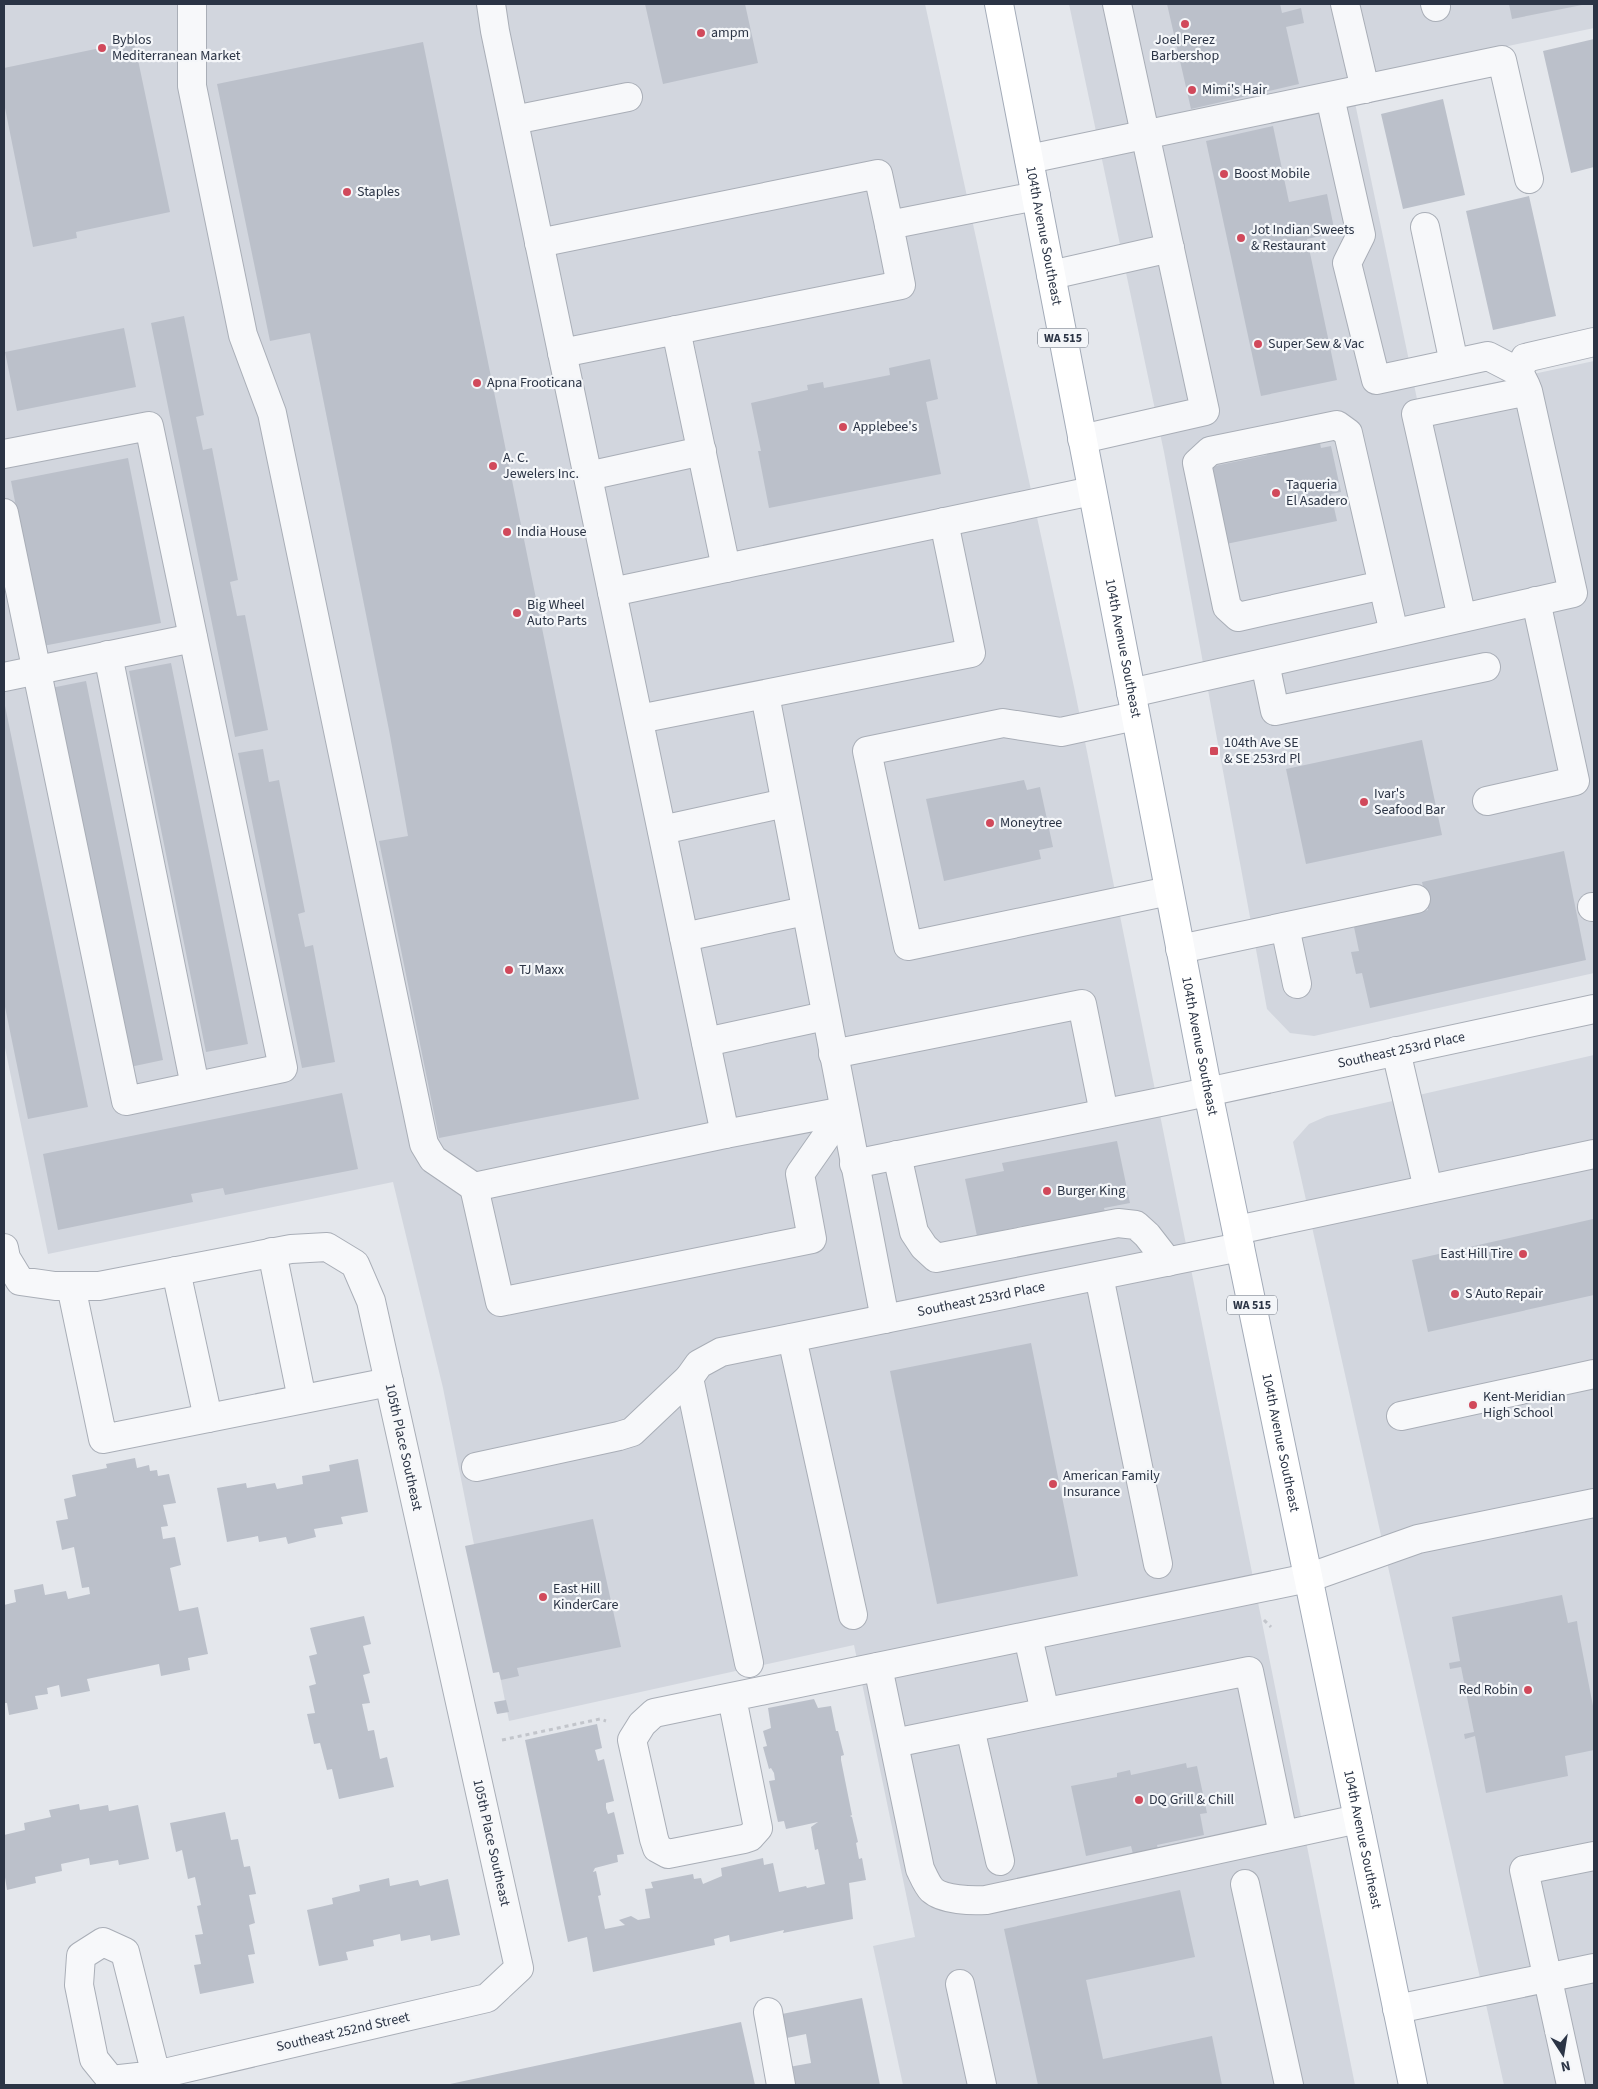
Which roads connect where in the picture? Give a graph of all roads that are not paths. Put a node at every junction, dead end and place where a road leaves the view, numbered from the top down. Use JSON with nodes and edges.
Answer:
{"nodes":[{"id":1,"x":192,"y":4,"type":"edge"},
{"id":2,"x":999,"y":4,"type":"edge"},
{"id":3,"x":1117,"y":4,"type":"edge"},
{"id":4,"x":1345,"y":4,"type":"edge"},
{"id":5,"x":496,"y":5,"type":"edge"},
{"id":6,"x":1365,"y":89,"type":"junction"},
{"id":7,"x":1330,"y":96,"type":"junction"},
{"id":8,"x":628,"y":97,"type":"dead end"},
{"id":9,"x":514,"y":120,"type":"junction"},
{"id":10,"x":1146,"y":134,"type":"junction"},
{"id":11,"x":1029,"y":159,"type":"junction"},
{"id":12,"x":1529,"y":179,"type":"dead end"},
{"id":13,"x":1036,"y":196,"type":"junction"},
{"id":14,"x":889,"y":225,"type":"junction"},
{"id":15,"x":1425,"y":227,"type":"dead end"},
{"id":16,"x":539,"y":243,"type":"junction"},
{"id":17,"x":1170,"y":248,"type":"junction"},
{"id":18,"x":1051,"y":275,"type":"junction"},
{"id":19,"x":676,"y":330,"type":"junction"},
{"id":20,"x":1594,"y":342,"type":"edge"},
{"id":21,"x":562,"y":353,"type":"junction"},
{"id":22,"x":1454,"y":363,"type":"junction"},
{"id":23,"x":1524,"y":382,"type":"junction"},
{"id":24,"x":1082,"y":439,"type":"junction"},
{"id":25,"x":702,"y":451,"type":"junction"},
{"id":26,"x":4,"y":454,"type":"edge"},
{"id":27,"x":588,"y":476,"type":"junction"},
{"id":28,"x":1092,"y":491,"type":"junction"},
{"id":29,"x":4,"y":513,"type":"edge"},
{"id":30,"x":944,"y":522,"type":"junction"},
{"id":31,"x":726,"y":568,"type":"junction"},
{"id":32,"x":1383,"y":585,"type":"junction"},
{"id":33,"x":612,"y":592,"type":"junction"},
{"id":34,"x":1536,"y":601,"type":"junction"},
{"id":35,"x":1462,"y":618,"type":"junction"},
{"id":36,"x":1394,"y":633,"type":"junction"},
{"id":37,"x":193,"y":638,"type":"junction"},
{"id":38,"x":108,"y":655,"type":"junction"},
{"id":39,"x":1264,"y":663,"type":"junction"},
{"id":40,"x":1486,"y":667,"type":"dead end"},
{"id":41,"x":36,"y":670,"type":"junction"},
{"id":42,"x":4,"y":677,"type":"edge"},
{"id":43,"x":765,"y":695,"type":"junction"},
{"id":44,"x":1133,"y":704,"type":"junction"},
{"id":45,"x":639,"y":719,"type":"junction"},
{"id":46,"x":1487,"y":801,"type":"dead end"},
{"id":47,"x":785,"y":803,"type":"junction"},
{"id":48,"x":662,"y":830,"type":"junction"},
{"id":49,"x":1169,"y":891,"type":"junction"},
{"id":50,"x":1416,"y":899,"type":"dead end"},
{"id":51,"x":805,"y":911,"type":"junction"},
{"id":52,"x":1285,"y":927,"type":"junction"},
{"id":53,"x":684,"y":937,"type":"junction"},
{"id":54,"x":1180,"y":949,"type":"junction"},
{"id":55,"x":1297,"y":984,"type":"dead end"},
{"id":56,"x":1594,"y":1009,"type":"edge"},
{"id":57,"x":825,"y":1016,"type":"junction"},
{"id":58,"x":706,"y":1042,"type":"junction"},
{"id":59,"x":1396,"y":1051,"type":"junction"},
{"id":60,"x":833,"y":1054,"type":"junction"},
{"id":61,"x":195,"y":1086,"type":"junction"},
{"id":62,"x":1208,"y":1092,"type":"junction"},
{"id":63,"x":844,"y":1110,"type":"junction"},
{"id":64,"x":1104,"y":1113,"type":"junction"},
{"id":65,"x":725,"y":1134,"type":"junction"},
{"id":66,"x":1594,"y":1154,"type":"edge"},
{"id":67,"x":898,"y":1155,"type":"junction"},
{"id":68,"x":854,"y":1164,"type":"junction"},
{"id":69,"x":474,"y":1187,"type":"junction"},
{"id":70,"x":1428,"y":1189,"type":"junction"},
{"id":71,"x":1238,"y":1239,"type":"junction"},
{"id":72,"x":4,"y":1248,"type":"edge"},
{"id":73,"x":272,"y":1252,"type":"junction"},
{"id":74,"x":1168,"y":1262,"type":"junction"},
{"id":75,"x":176,"y":1271,"type":"junction"},
{"id":76,"x":1099,"y":1276,"type":"junction"},
{"id":77,"x":71,"y":1286,"type":"junction"},
{"id":78,"x":885,"y":1319,"type":"junction"},
{"id":79,"x":792,"y":1338,"type":"junction"},
{"id":80,"x":1594,"y":1374,"type":"edge"},
{"id":81,"x":689,"y":1378,"type":"junction"},
{"id":82,"x":389,"y":1382,"type":"junction"},
{"id":83,"x":302,"y":1399,"type":"junction"},
{"id":84,"x":1401,"y":1416,"type":"dead end"},
{"id":85,"x":208,"y":1418,"type":"junction"},
{"id":86,"x":476,"y":1467,"type":"dead end"},
{"id":87,"x":1594,"y":1503,"type":"edge"},
{"id":88,"x":1158,"y":1564,"type":"dead end"},
{"id":89,"x":1308,"y":1578,"type":"junction"},
{"id":90,"x":853,"y":1615,"type":"dead end"},
{"id":91,"x":1028,"y":1637,"type":"junction"},
{"id":92,"x":749,"y":1663,"type":"dead end"},
{"id":93,"x":878,"y":1667,"type":"junction"},
{"id":94,"x":732,"y":1698,"type":"junction"},
{"id":95,"x":1046,"y":1712,"type":"junction"},
{"id":96,"x":970,"y":1728,"type":"junction"},
{"id":97,"x":894,"y":1743,"type":"junction"},
{"id":98,"x":1358,"y":1819,"type":"junction"},
{"id":99,"x":1283,"y":1834,"type":"junction"},
{"id":100,"x":1594,"y":1856,"type":"edge"},
{"id":101,"x":1000,"y":1861,"type":"dead end"},
{"id":102,"x":1244,"y":1884,"type":"dead end"},
{"id":103,"x":519,"y":1968,"type":"joint"},
{"id":104,"x":1594,"y":1968,"type":"edge"},
{"id":105,"x":1547,"y":1978,"type":"junction"},
{"id":106,"x":960,"y":1984,"type":"dead end"},
{"id":107,"x":1397,"y":2009,"type":"junction"},
{"id":108,"x":768,"y":2012,"type":"dead end"},
{"id":109,"x":156,"y":2075,"type":"junction"},
{"id":110,"x":781,"y":2085,"type":"edge"},
{"id":111,"x":982,"y":2085,"type":"edge"},
{"id":112,"x":1288,"y":2085,"type":"edge"},
{"id":113,"x":1413,"y":2085,"type":"edge"},
{"id":114,"x":1571,"y":2085,"type":"edge"}],
"edges":[{"from":1,"to":69,"type":"street"},
{"from":2,"to":11,"type":"main road","name":"104th Avenue Southeast","number":"WA 515"},
{"from":3,"to":10,"type":"street"},
{"from":4,"to":6,"type":"street"},
{"from":5,"to":9,"type":"street"},
{"from":6,"to":7,"type":"street"},
{"from":6,"to":12,"type":"street"},
{"from":7,"to":10,"type":"street"},
{"from":7,"to":22,"type":"street"},
{"from":8,"to":9,"type":"street"},
{"from":9,"to":16,"type":"street"},
{"from":10,"to":11,"type":"street"},
{"from":10,"to":17,"type":"street"},
{"from":11,"to":13,"type":"main road","name":"104th Avenue Southeast","number":"WA 515"},
{"from":13,"to":14,"type":"street"},
{"from":13,"to":18,"type":"main road","name":"104th Avenue Southeast","number":"WA 515"},
{"from":14,"to":16,"type":"street"},
{"from":14,"to":19,"type":"street"},
{"from":15,"to":22,"type":"street"},
{"from":16,"to":21,"type":"street"},
{"from":17,"to":18,"type":"street"},
{"from":17,"to":24,"type":"street"},
{"from":18,"to":24,"type":"main road","name":"104th Avenue Southeast","number":"WA 515"},
{"from":19,"to":21,"type":"street"},
{"from":19,"to":25,"type":"street"},
{"from":20,"to":23,"type":"street"},
{"from":21,"to":27,"type":"street"},
{"from":22,"to":23,"type":"street"},
{"from":23,"to":34,"type":"street"},
{"from":23,"to":35,"type":"street"},
{"from":24,"to":28,"type":"main road","name":"104th Avenue Southeast","number":"WA 515"},
{"from":25,"to":27,"type":"street"},
{"from":25,"to":31,"type":"street"},
{"from":26,"to":37,"type":"street"},
{"from":27,"to":33,"type":"street"},
{"from":28,"to":30,"type":"street"},
{"from":28,"to":44,"type":"main road","name":"104th Avenue Southeast","number":"WA 515"},
{"from":29,"to":41,"type":"street"},
{"from":30,"to":31,"type":"street"},
{"from":30,"to":43,"type":"street"},
{"from":31,"to":33,"type":"street"},
{"from":32,"to":32,"type":"street"},
{"from":32,"to":36,"type":"street"},
{"from":33,"to":45,"type":"street"},
{"from":34,"to":35,"type":"street"},
{"from":34,"to":46,"type":"street"},
{"from":35,"to":36,"type":"street"},
{"from":36,"to":39,"type":"street"},
{"from":37,"to":38,"type":"street"},
{"from":37,"to":61,"type":"street"},
{"from":38,"to":41,"type":"street"},
{"from":38,"to":61,"type":"street"},
{"from":39,"to":40,"type":"street"},
{"from":39,"to":44,"type":"street"},
{"from":41,"to":42,"type":"street"},
{"from":41,"to":61,"type":"street"},
{"from":43,"to":45,"type":"street"},
{"from":43,"to":47,"type":"street"},
{"from":44,"to":49,"type":"main road","name":"104th Avenue Southeast","number":"WA 515"},
{"from":44,"to":49,"type":"street"},
{"from":45,"to":48,"type":"street"},
{"from":47,"to":48,"type":"street"},
{"from":47,"to":51,"type":"street"},
{"from":48,"to":53,"type":"street"},
{"from":49,"to":54,"type":"main road","name":"104th Avenue Southeast","number":"WA 515"},
{"from":50,"to":52,"type":"street"},
{"from":51,"to":53,"type":"street"},
{"from":51,"to":57,"type":"street"},
{"from":52,"to":54,"type":"street"},
{"from":52,"to":55,"type":"street"},
{"from":53,"to":58,"type":"street"},
{"from":54,"to":62,"type":"main road","name":"104th Avenue Southeast","number":"WA 515"},
{"from":56,"to":59,"type":"street","name":"Southeast 253rd Place"},
{"from":57,"to":58,"type":"street"},
{"from":57,"to":60,"type":"street"},
{"from":58,"to":65,"type":"street"},
{"from":59,"to":62,"type":"street","name":"Southeast 253rd Place"},
{"from":59,"to":70,"type":"street"},
{"from":60,"to":63,"type":"street"},
{"from":60,"to":64,"type":"street"},
{"from":62,"to":64,"type":"street","name":"Southeast 253rd Place"},
{"from":62,"to":71,"type":"main road","name":"104th Avenue Southeast","number":"WA 515"},
{"from":63,"to":65,"type":"street"},
{"from":63,"to":68,"type":"street"},
{"from":63,"to":69,"type":"street"},
{"from":64,"to":67,"type":"street","name":"Southeast 253rd Place"},
{"from":65,"to":69,"type":"street"},
{"from":66,"to":70,"type":"street","name":"Southeast 253rd Place"},
{"from":67,"to":68,"type":"street","name":"Southeast 253rd Place"},
{"from":67,"to":74,"type":"street"},
{"from":68,"to":78,"type":"street"},
{"from":70,"to":71,"type":"street","name":"Southeast 253rd Place"},
{"from":71,"to":74,"type":"street","name":"Southeast 253rd Place"},
{"from":71,"to":89,"type":"main road","name":"104th Avenue Southeast","number":"WA 515"},
{"from":72,"to":77,"type":"street","name":"105th Place Southeast"},
{"from":73,"to":75,"type":"street","name":"105th Place Southeast"},
{"from":73,"to":82,"type":"street","name":"105th Place Southeast"},
{"from":73,"to":83,"type":"street"},
{"from":74,"to":76,"type":"street","name":"Southeast 253rd Place"},
{"from":75,"to":77,"type":"street","name":"105th Place Southeast"},
{"from":75,"to":85,"type":"street"},
{"from":76,"to":78,"type":"street","name":"Southeast 253rd Place"},
{"from":76,"to":88,"type":"street"},
{"from":77,"to":85,"type":"street"},
{"from":78,"to":79,"type":"street","name":"Southeast 253rd Place"},
{"from":79,"to":81,"type":"street","name":"Southeast 253rd Place"},
{"from":79,"to":90,"type":"street"},
{"from":80,"to":84,"type":"street"},
{"from":81,"to":86,"type":"street","name":"Southeast 253rd Place"},
{"from":81,"to":92,"type":"street"},
{"from":82,"to":83,"type":"street"},
{"from":82,"to":103,"type":"street","name":"105th Place Southeast"},
{"from":83,"to":85,"type":"street"},
{"from":87,"to":89,"type":"street"},
{"from":89,"to":91,"type":"street"},
{"from":89,"to":98,"type":"main road","name":"104th Avenue Southeast","number":"WA 515"},
{"from":91,"to":93,"type":"street"},
{"from":91,"to":95,"type":"street"},
{"from":93,"to":94,"type":"street"},
{"from":93,"to":97,"type":"street"},
{"from":94,"to":94,"type":"street"},
{"from":95,"to":96,"type":"street"},
{"from":95,"to":99,"type":"street"},
{"from":96,"to":97,"type":"street"},
{"from":96,"to":101,"type":"street"},
{"from":97,"to":99,"type":"street"},
{"from":98,"to":99,"type":"street"},
{"from":98,"to":107,"type":"main road","name":"104th Avenue Southeast","number":"WA 515"},
{"from":100,"to":105,"type":"street"},
{"from":102,"to":112,"type":"street"},
{"from":103,"to":109,"type":"street","name":"Southeast 252nd Street"},
{"from":104,"to":105,"type":"street"},
{"from":105,"to":107,"type":"street"},
{"from":105,"to":114,"type":"street"},
{"from":106,"to":111,"type":"street"},
{"from":107,"to":113,"type":"main road","name":"104th Avenue Southeast","number":"WA 515"},
{"from":108,"to":110,"type":"street"},
{"from":109,"to":109,"type":"street","name":"Southeast 252nd Street"}]}
